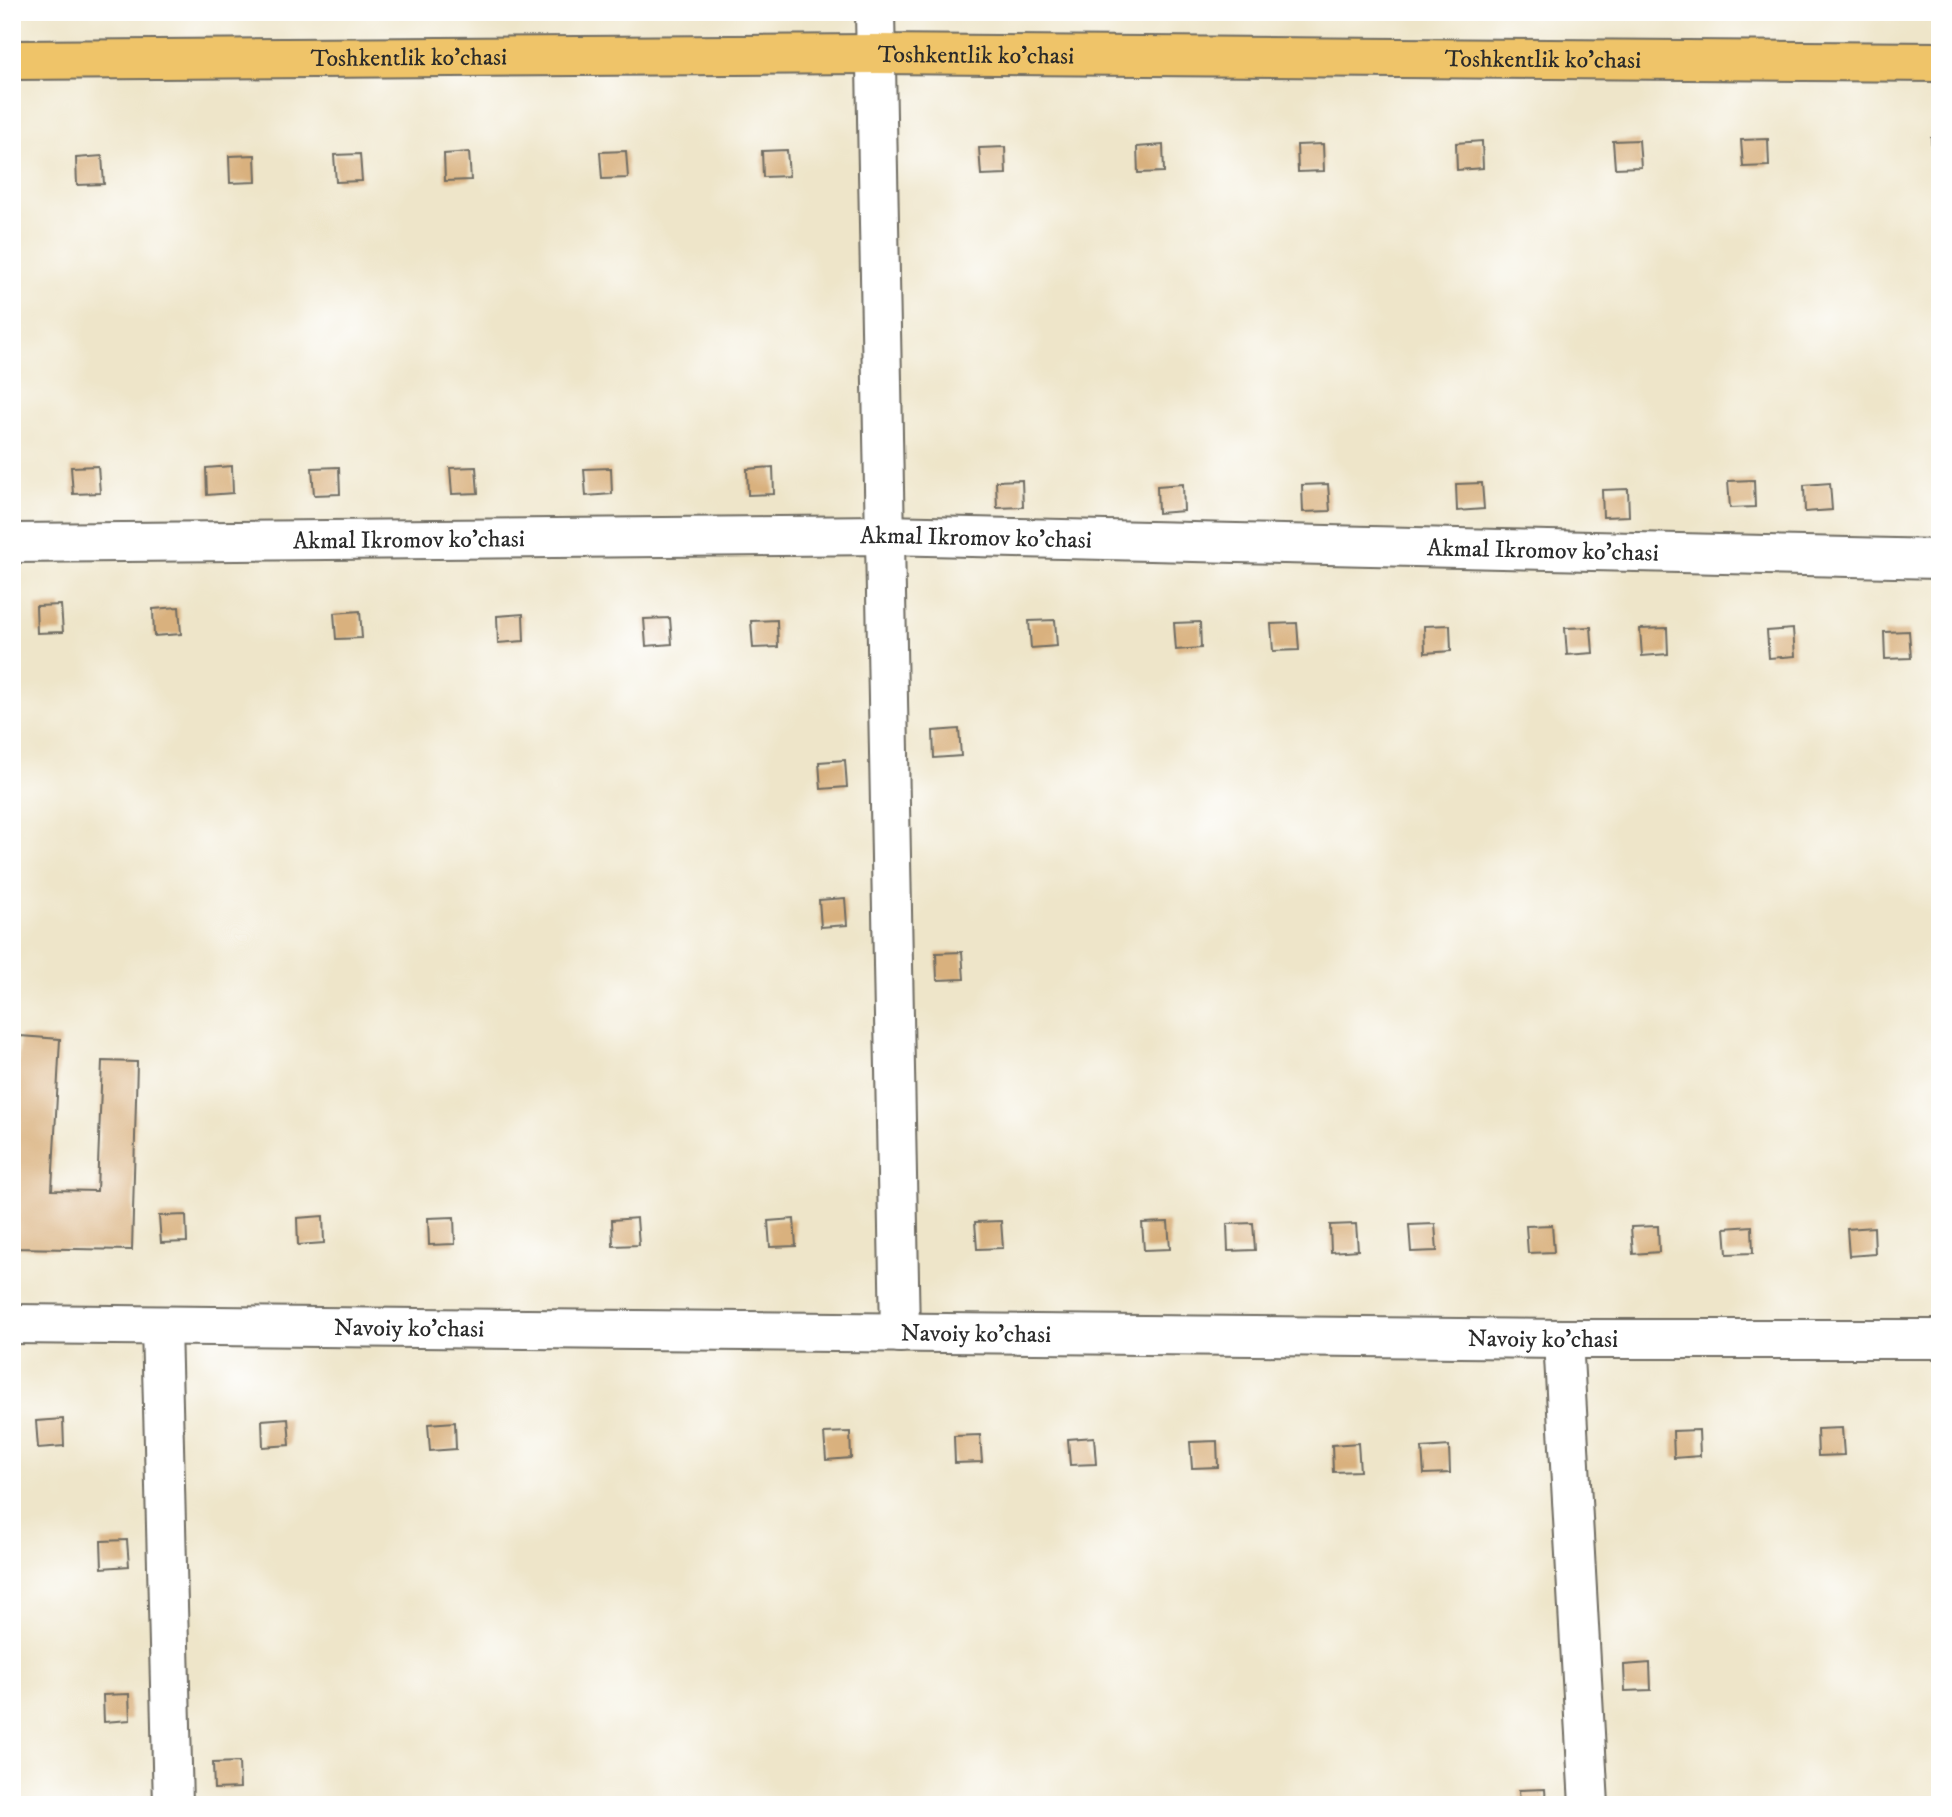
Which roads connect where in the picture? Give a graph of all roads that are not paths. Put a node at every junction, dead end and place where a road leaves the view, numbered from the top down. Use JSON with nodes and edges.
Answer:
{"nodes":[{"id":1,"x":875,"y":12,"type":"edge"},
{"id":2,"x":876,"y":54,"type":"junction"},
{"id":3,"x":12,"y":60,"type":"edge"},
{"id":4,"x":1940,"y":62,"type":"edge"},
{"id":5,"x":884,"y":535,"type":"junction"},
{"id":6,"x":12,"y":543,"type":"edge"},
{"id":7,"x":1940,"y":559,"type":"edge"},
{"id":8,"x":12,"y":1324,"type":"edge"},
{"id":9,"x":161,"y":1326,"type":"junction"},
{"id":10,"x":900,"y":1333,"type":"junction"},
{"id":11,"x":1563,"y":1339,"type":"junction"},
{"id":12,"x":1940,"y":1339,"type":"edge"},
{"id":13,"x":173,"y":1805,"type":"edge"},
{"id":14,"x":1589,"y":1805,"type":"edge"}],
"edges":[{"from":1,"to":2,"type":"street"},
{"from":2,"to":3,"type":"main road","name":"Toshkentlik ko'chasi"},
{"from":2,"to":4,"type":"main road","name":"Toshkentlik ko'chasi"},
{"from":2,"to":5,"type":"street"},
{"from":5,"to":6,"type":"street","name":"Akmal Ikromov ko'chasi"},
{"from":5,"to":7,"type":"street","name":"Akmal Ikromov ko'chasi"},
{"from":5,"to":10,"type":"street"},
{"from":8,"to":9,"type":"street","name":"Navoiy ko'chasi"},
{"from":9,"to":10,"type":"street","name":"Navoiy ko'chasi"},
{"from":9,"to":13,"type":"street"},
{"from":10,"to":11,"type":"street","name":"Navoiy ko'chasi"},
{"from":11,"to":12,"type":"street","name":"Navoiy ko'chasi"},
{"from":11,"to":14,"type":"street"}]}
